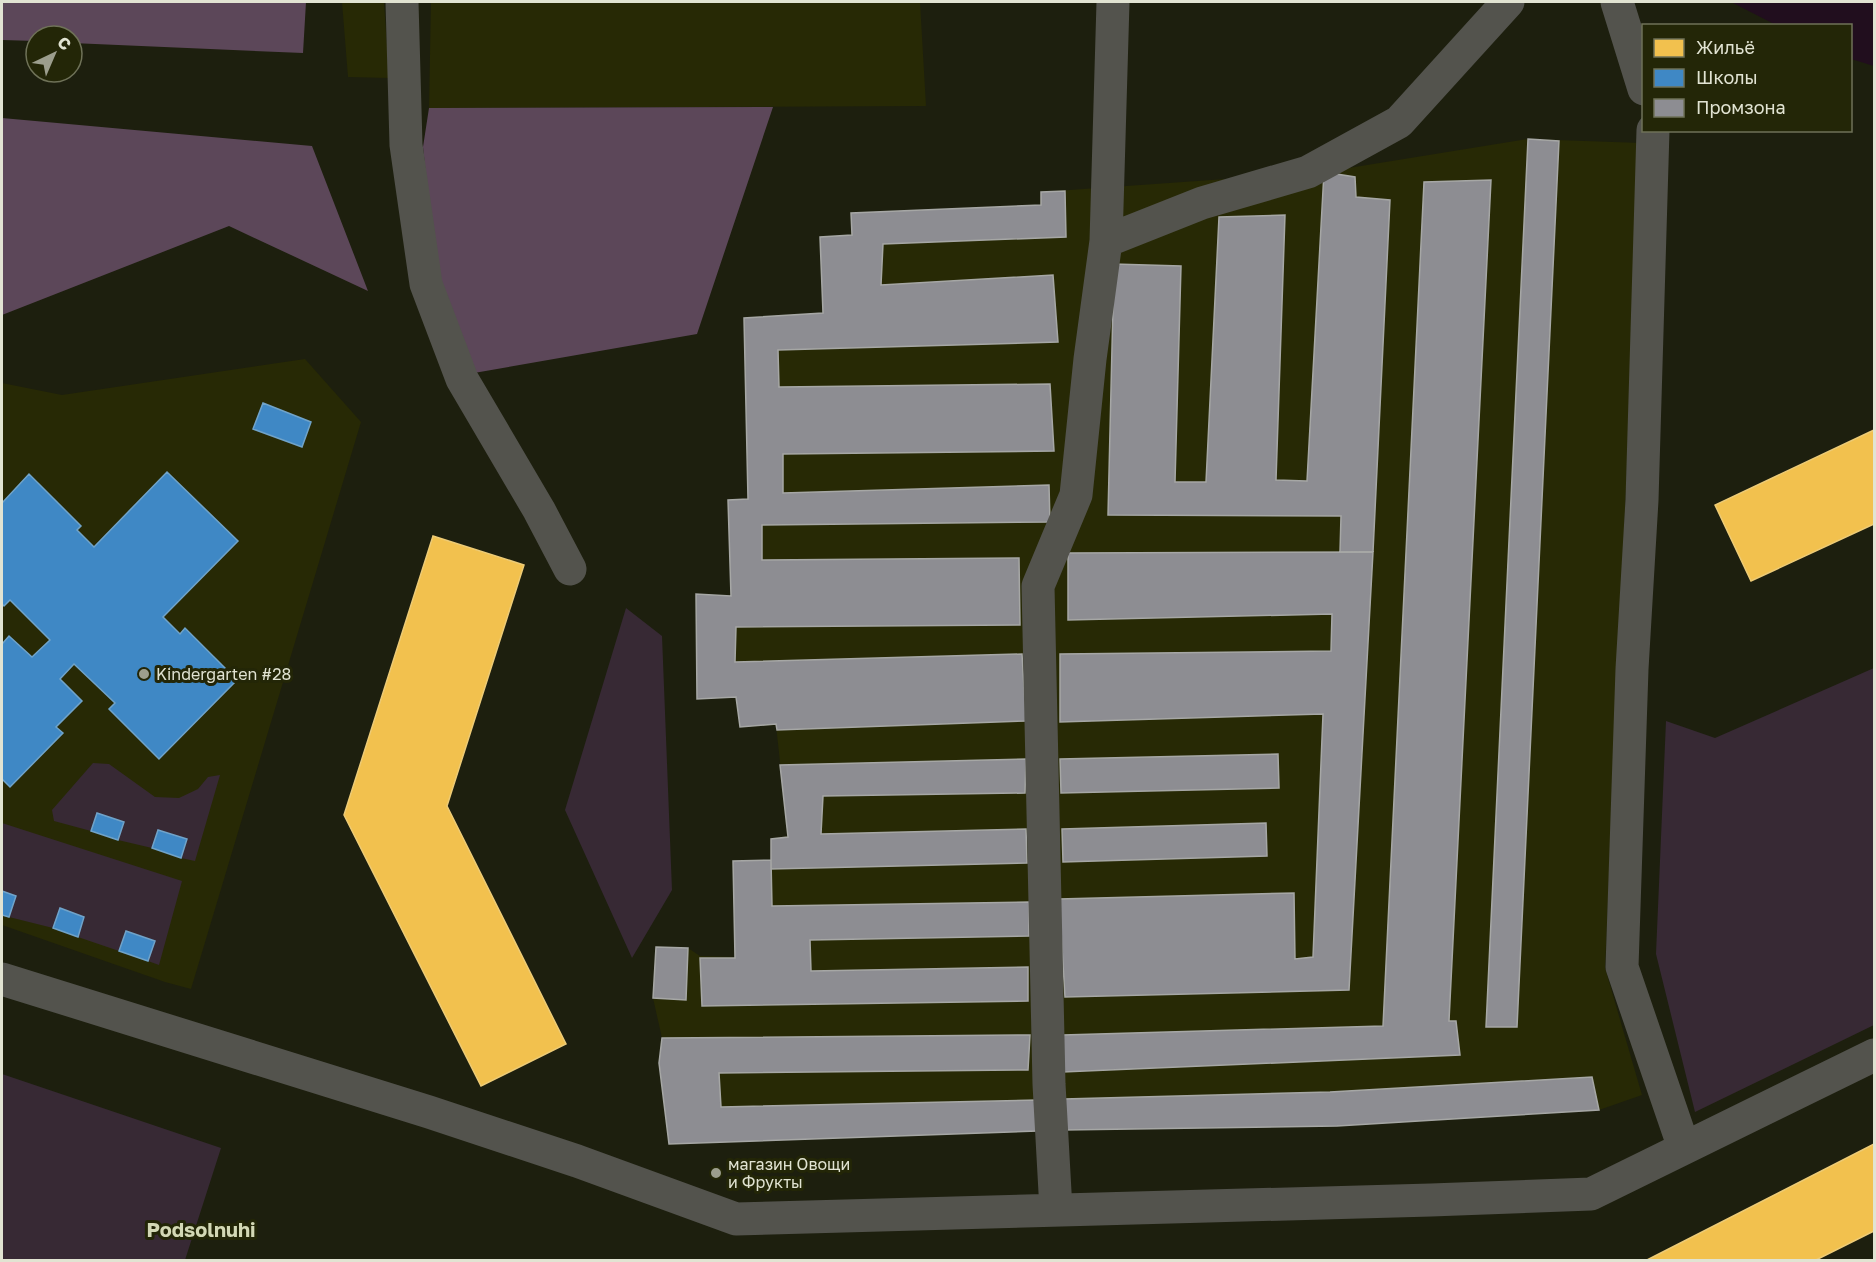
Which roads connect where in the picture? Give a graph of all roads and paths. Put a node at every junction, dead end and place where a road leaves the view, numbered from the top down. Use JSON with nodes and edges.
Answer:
{"nodes":[{"id":1,"x":402,"y":2,"type":"edge"},
{"id":2,"x":1113,"y":2,"type":"edge"},
{"id":3,"x":1508,"y":2,"type":"edge"},
{"id":4,"x":1617,"y":2,"type":"edge"},
{"id":5,"x":1642,"y":83,"type":"edge"},
{"id":6,"x":1653,"y":132,"type":"edge"},
{"id":7,"x":1106,"y":241,"type":"junction"},
{"id":8,"x":570,"y":569,"type":"dead end"},
{"id":9,"x":2,"y":979,"type":"edge"},
{"id":10,"x":1875,"y":1055,"type":"edge"},
{"id":11,"x":1684,"y":1148,"type":"junction"},
{"id":12,"x":1056,"y":1210,"type":"junction"}],
"edges":[{"from":1,"to":8,"type":"lane"},
{"from":2,"to":7,"type":"lane"},
{"from":3,"to":7,"type":"lane"},
{"from":4,"to":5,"type":"lane"},
{"from":6,"to":11,"type":"lane"},
{"from":7,"to":12,"type":"lane"},
{"from":9,"to":12,"type":"lane"},
{"from":10,"to":11,"type":"lane"},
{"from":11,"to":12,"type":"lane"}]}
